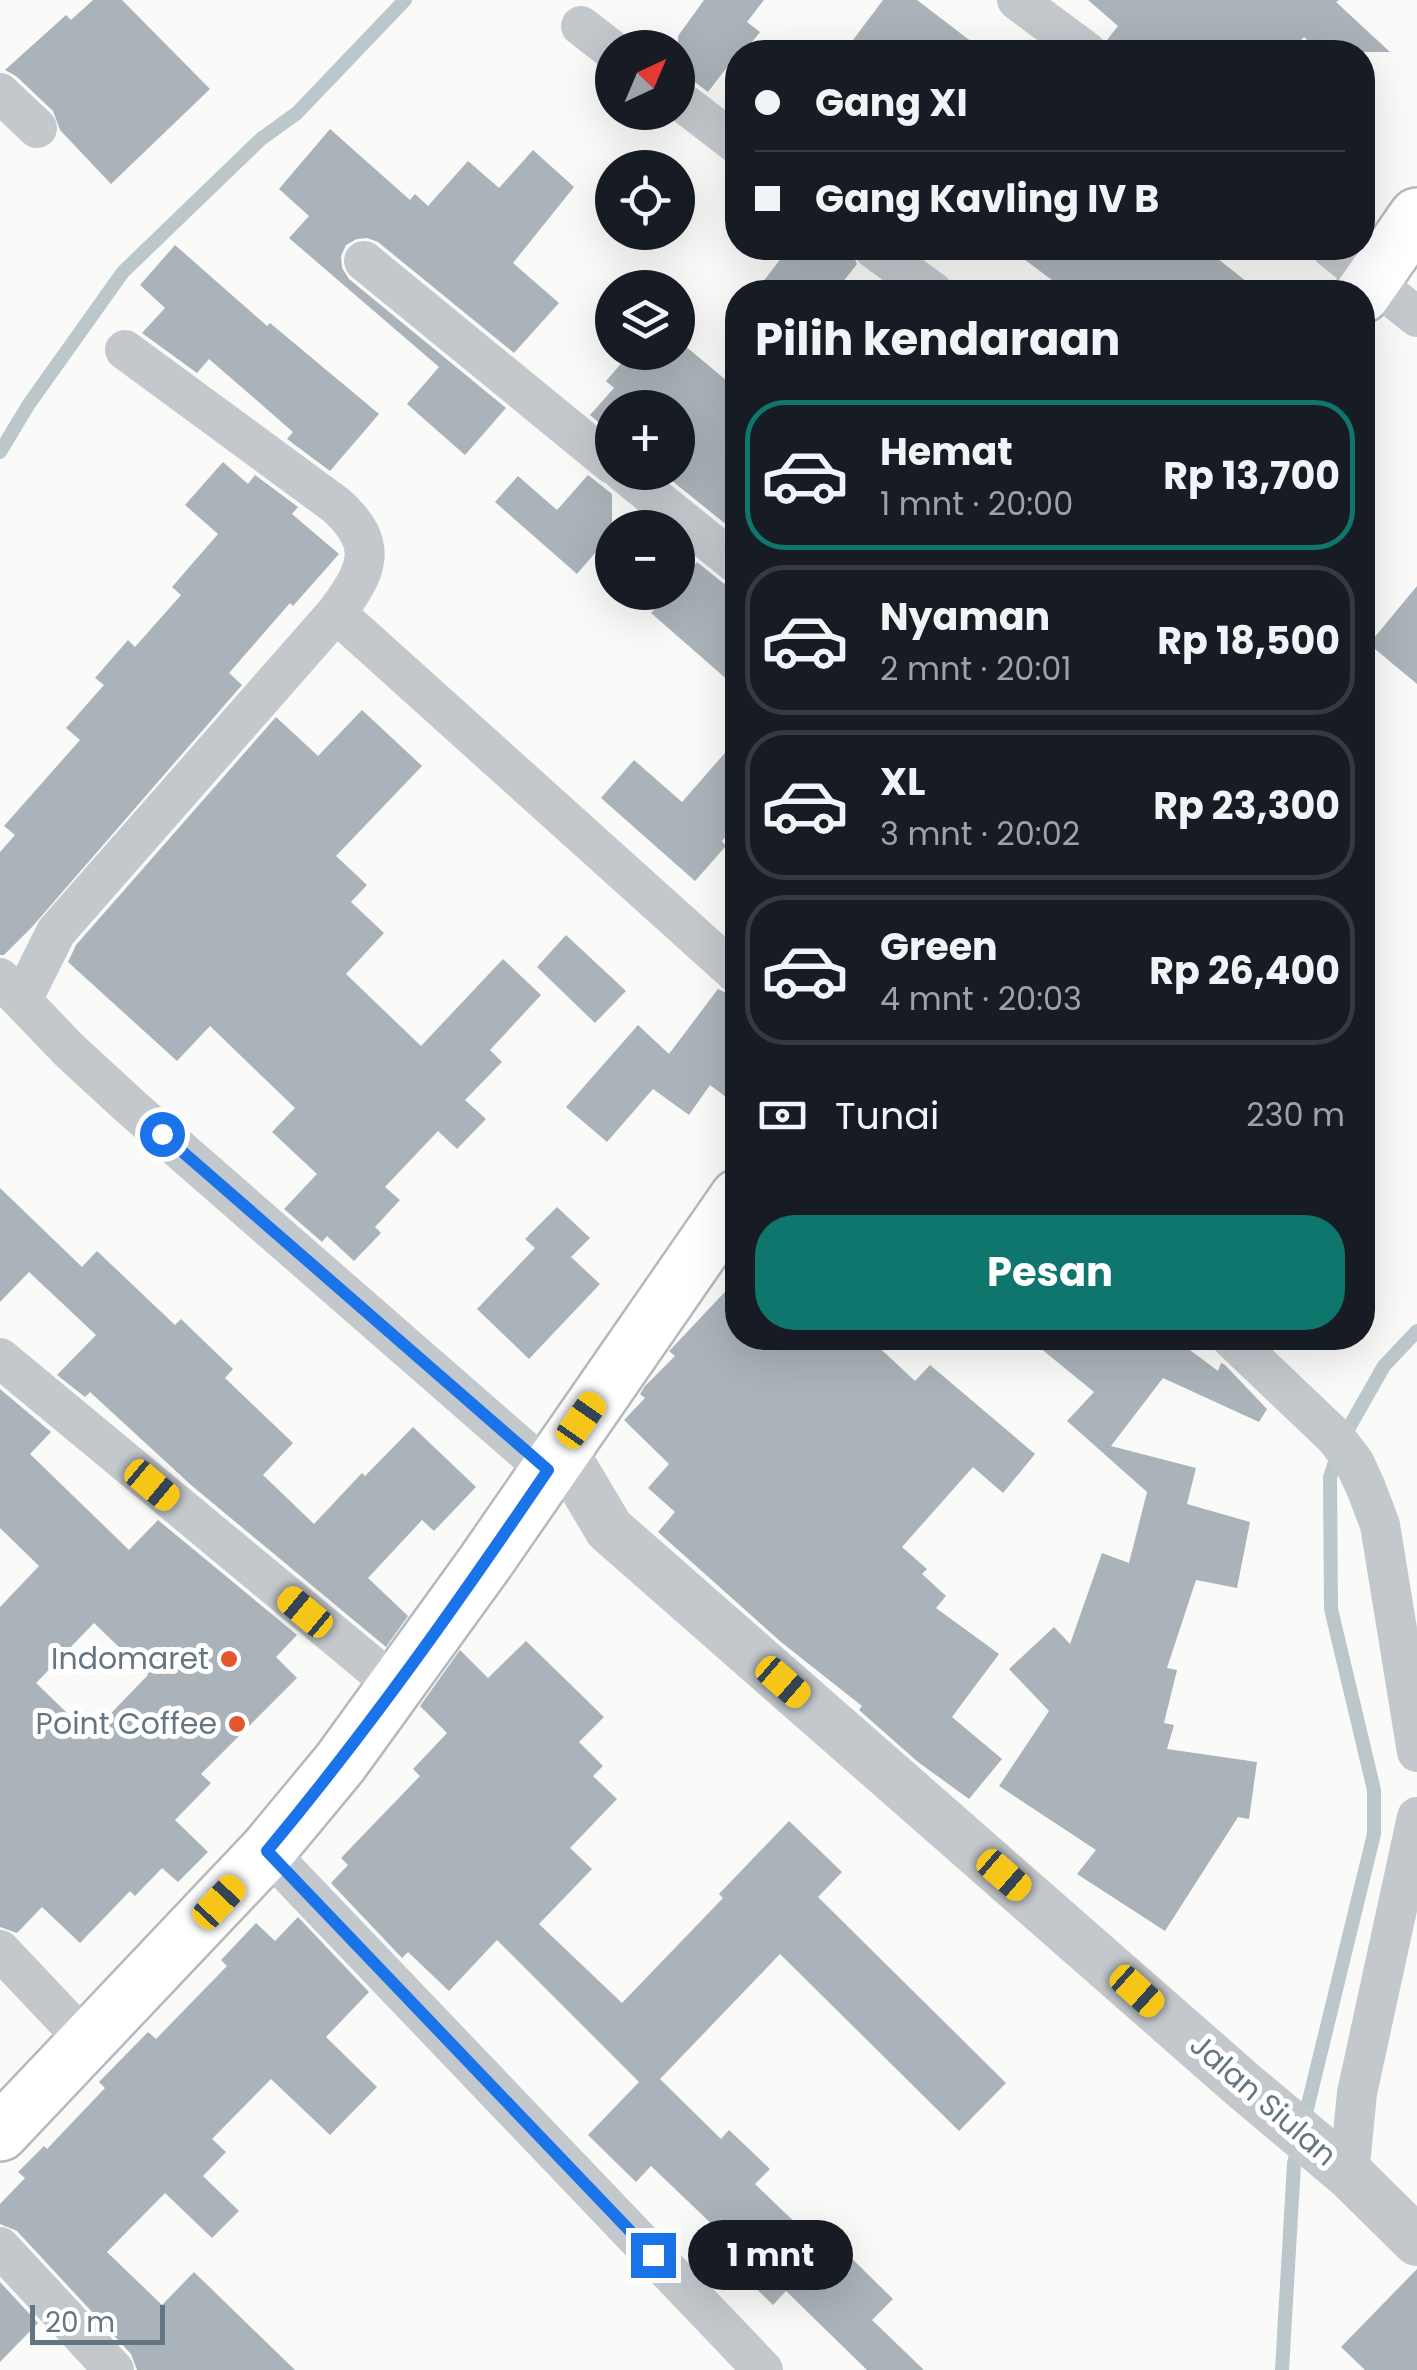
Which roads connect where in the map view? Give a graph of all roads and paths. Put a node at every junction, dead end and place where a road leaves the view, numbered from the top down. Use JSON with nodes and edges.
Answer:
{"nodes":[{"id":1,"x":1017,"y":0,"type":"edge"},
{"id":2,"x":1071,"y":40,"type":"edge"},
{"id":3,"x":0,"y":93,"type":"edge"},
{"id":4,"x":695,"y":113,"type":"edge"},
{"id":5,"x":37,"y":128,"type":"dead end"},
{"id":6,"x":725,"y":135,"type":"edge"},
{"id":7,"x":1417,"y":216,"type":"edge"},
{"id":8,"x":890,"y":260,"type":"edge"},
{"id":9,"x":1343,"y":260,"type":"edge"},
{"id":10,"x":364,"y":261,"type":"dead end"},
{"id":11,"x":917,"y":280,"type":"edge"},
{"id":12,"x":1361,"y":280,"type":"edge"},
{"id":13,"x":1373,"y":280,"type":"edge"},
{"id":14,"x":1375,"y":292,"type":"edge"},
{"id":15,"x":1417,"y":316,"type":"edge"},
{"id":16,"x":126,"y":350,"type":"dead end"},
{"id":17,"x":595,"y":450,"type":"edge"},
{"id":18,"x":646,"y":490,"type":"edge"},
{"id":19,"x":725,"y":554,"type":"edge"},
{"id":20,"x":336,"y":613,"type":"junction"},
{"id":21,"x":725,"y":963,"type":"edge"},
{"id":22,"x":12,"y":988,"type":"edge"},
{"id":23,"x":725,"y":1215,"type":"edge"},
{"id":24,"x":1243,"y":1350,"type":"edge"},
{"id":25,"x":0,"y":1358,"type":"edge"},
{"id":26,"x":547,"y":1471,"type":"junction"},
{"id":27,"x":397,"y":1688,"type":"junction"},
{"id":28,"x":1417,"y":1752,"type":"edge"},
{"id":29,"x":1417,"y":1818,"type":"edge"},
{"id":30,"x":267,"y":1851,"type":"junction"},
{"id":31,"x":0,"y":1950,"type":"edge"},
{"id":32,"x":85,"y":2040,"type":"junction"},
{"id":33,"x":0,"y":2133,"type":"edge"},
{"id":34,"x":1349,"y":2174,"type":"junction"},
{"id":35,"x":1417,"y":2241,"type":"edge"},
{"id":36,"x":0,"y":2246,"type":"edge"},
{"id":37,"x":114,"y":2370,"type":"edge"},
{"id":38,"x":763,"y":2370,"type":"edge"}],
"edges":[{"from":1,"to":2,"type":"street"},
{"from":3,"to":5,"type":"street"},
{"from":4,"to":6,"type":"street"},
{"from":7,"to":13,"type":"main road"},
{"from":8,"to":11,"type":"street"},
{"from":9,"to":12,"type":"street"},
{"from":10,"to":17,"type":"street"},
{"from":14,"to":15,"type":"street"},
{"from":16,"to":20,"type":"street"},
{"from":18,"to":19,"type":"street"},
{"from":20,"to":21,"type":"street"},
{"from":20,"to":22,"type":"street"},
{"from":22,"to":26,"type":"street"},
{"from":23,"to":26,"type":"main road"},
{"from":24,"to":28,"type":"street"},
{"from":25,"to":27,"type":"street"},
{"from":26,"to":27,"type":"main road"},
{"from":26,"to":34,"type":"street","name":"Jalan Siulan"},
{"from":27,"to":30,"type":"main road"},
{"from":29,"to":34,"type":"street"},
{"from":30,"to":32,"type":"main road"},
{"from":30,"to":38,"type":"street"},
{"from":31,"to":32,"type":"street"},
{"from":32,"to":33,"type":"main road"},
{"from":34,"to":35,"type":"street","name":"Jalan Siulan"},
{"from":36,"to":37,"type":"street"}]}
